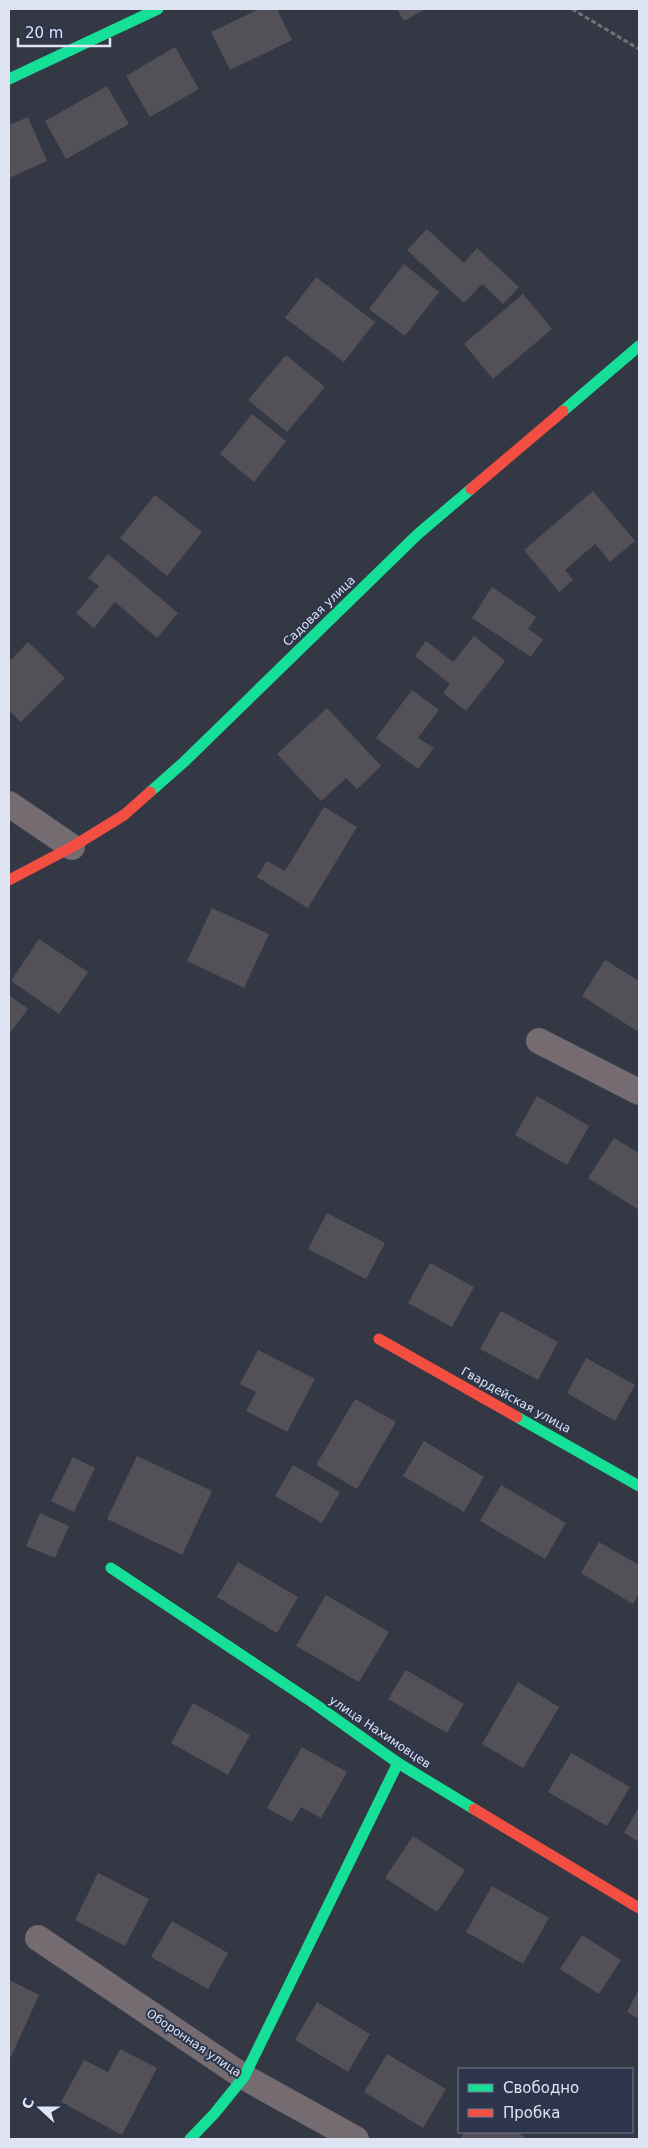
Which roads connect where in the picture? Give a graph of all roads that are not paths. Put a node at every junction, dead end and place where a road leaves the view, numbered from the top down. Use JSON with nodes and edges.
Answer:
{"nodes":[{"id":1,"x":158,"y":9,"type":"edge"},
{"id":2,"x":9,"y":78,"type":"edge"},
{"id":3,"x":639,"y":346,"type":"edge"},
{"id":4,"x":9,"y":804,"type":"edge"},
{"id":5,"x":72,"y":847,"type":"junction"},
{"id":6,"x":9,"y":880,"type":"edge"},
{"id":7,"x":539,"y":1040,"type":"dead end"},
{"id":8,"x":639,"y":1092,"type":"edge"},
{"id":9,"x":379,"y":1339,"type":"dead end"},
{"id":10,"x":639,"y":1486,"type":"edge"},
{"id":11,"x":111,"y":1568,"type":"dead end"},
{"id":12,"x":398,"y":1762,"type":"junction"},
{"id":13,"x":639,"y":1908,"type":"edge"},
{"id":14,"x":38,"y":1938,"type":"dead end"},
{"id":15,"x":244,"y":2077,"type":"junction"},
{"id":16,"x":190,"y":2139,"type":"edge"},
{"id":17,"x":356,"y":2139,"type":"edge"}],
"edges":[{"from":1,"to":2,"type":"street"},
{"from":3,"to":5,"type":"street","name":"Садовая улица"},
{"from":4,"to":5,"type":"street"},
{"from":5,"to":6,"type":"street","name":"Садовая улица"},
{"from":7,"to":8,"type":"street"},
{"from":9,"to":10,"type":"street","name":"Гвардейская улица"},
{"from":11,"to":12,"type":"street","name":"улица Нахимовцев"},
{"from":12,"to":13,"type":"street","name":"улица Нахимовцев"},
{"from":12,"to":15,"type":"street"},
{"from":14,"to":15,"type":"street","name":"Оборонная улица"},
{"from":15,"to":16,"type":"street"},
{"from":15,"to":17,"type":"street","name":"Оборонная улица"}]}
